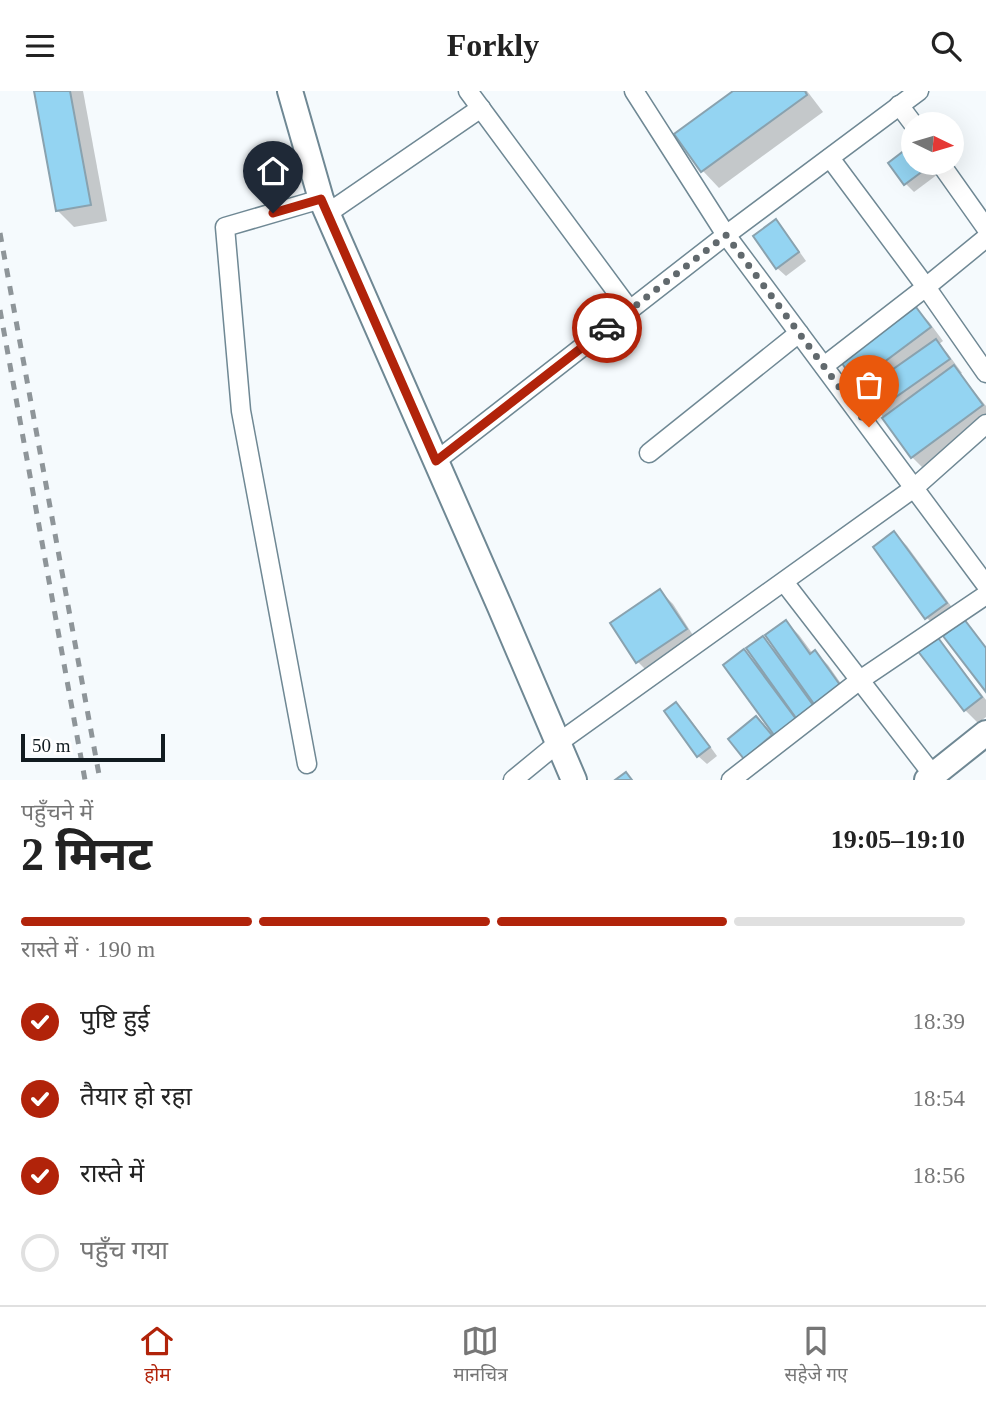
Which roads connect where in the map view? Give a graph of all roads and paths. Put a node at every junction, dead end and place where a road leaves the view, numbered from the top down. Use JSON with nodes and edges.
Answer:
{"nodes":[{"id":1,"x":290,"y":91,"type":"edge"},
{"id":2,"x":468,"y":91,"type":"edge"},
{"id":3,"x":634,"y":91,"type":"edge"},
{"id":4,"x":919,"y":91,"type":"edge"},
{"id":5,"x":899,"y":105,"type":"junction"},
{"id":6,"x":481,"y":108,"type":"junction"},
{"id":7,"x":904,"y":112,"type":"edge"},
{"id":8,"x":830,"y":158,"type":"junction"},
{"id":9,"x":948,"y":175,"type":"edge"},
{"id":10,"x":325,"y":206,"type":"junction"},
{"id":11,"x":986,"y":228,"type":"edge"},
{"id":12,"x":726,"y":235,"type":"junction"},
{"id":13,"x":986,"y":238,"type":"edge"},
{"id":14,"x":926,"y":287,"type":"junction"},
{"id":15,"x":630,"y":310,"type":"junction"},
{"id":16,"x":799,"y":333,"type":"junction"},
{"id":17,"x":824,"y":366,"type":"junction"},
{"id":18,"x":986,"y":373,"type":"edge"},
{"id":19,"x":986,"y":424,"type":"edge"},
{"id":20,"x":649,"y":453,"type":"dead end"},
{"id":21,"x":436,"y":461,"type":"junction"},
{"id":22,"x":914,"y":488,"type":"junction"},
{"id":23,"x":784,"y":582,"type":"junction"},
{"id":24,"x":986,"y":585,"type":"edge"},
{"id":25,"x":986,"y":595,"type":"edge"},
{"id":26,"x":860,"y":680,"type":"junction"},
{"id":27,"x":986,"y":733,"type":"edge"},
{"id":28,"x":558,"y":743,"type":"junction"},
{"id":29,"x":307,"y":764,"type":"dead end"},
{"id":30,"x":930,"y":777,"type":"edge"},
{"id":31,"x":513,"y":780,"type":"edge"},
{"id":32,"x":574,"y":780,"type":"edge"},
{"id":33,"x":731,"y":780,"type":"edge"}],
"edges":[{"from":1,"to":10,"type":"main road"},
{"from":2,"to":6,"type":"street"},
{"from":3,"to":12,"type":"street"},
{"from":4,"to":5,"type":"street"},
{"from":5,"to":7,"type":"street"},
{"from":5,"to":8,"type":"street"},
{"from":6,"to":10,"type":"street"},
{"from":6,"to":15,"type":"street"},
{"from":8,"to":12,"type":"street"},
{"from":8,"to":14,"type":"street"},
{"from":9,"to":11,"type":"street"},
{"from":10,"to":21,"type":"main road"},
{"from":10,"to":29,"type":"street"},
{"from":12,"to":15,"type":"street"},
{"from":12,"to":16,"type":"street"},
{"from":13,"to":14,"type":"street"},
{"from":14,"to":17,"type":"street"},
{"from":14,"to":18,"type":"street"},
{"from":15,"to":21,"type":"street"},
{"from":16,"to":17,"type":"street"},
{"from":16,"to":20,"type":"street"},
{"from":17,"to":22,"type":"street"},
{"from":19,"to":22,"type":"street"},
{"from":21,"to":28,"type":"main road"},
{"from":22,"to":23,"type":"street"},
{"from":22,"to":24,"type":"street"},
{"from":23,"to":26,"type":"street"},
{"from":23,"to":28,"type":"street"},
{"from":25,"to":26,"type":"street"},
{"from":26,"to":30,"type":"street"},
{"from":26,"to":33,"type":"street"},
{"from":27,"to":30,"type":"main road"},
{"from":28,"to":31,"type":"street"},
{"from":28,"to":32,"type":"main road"}]}
